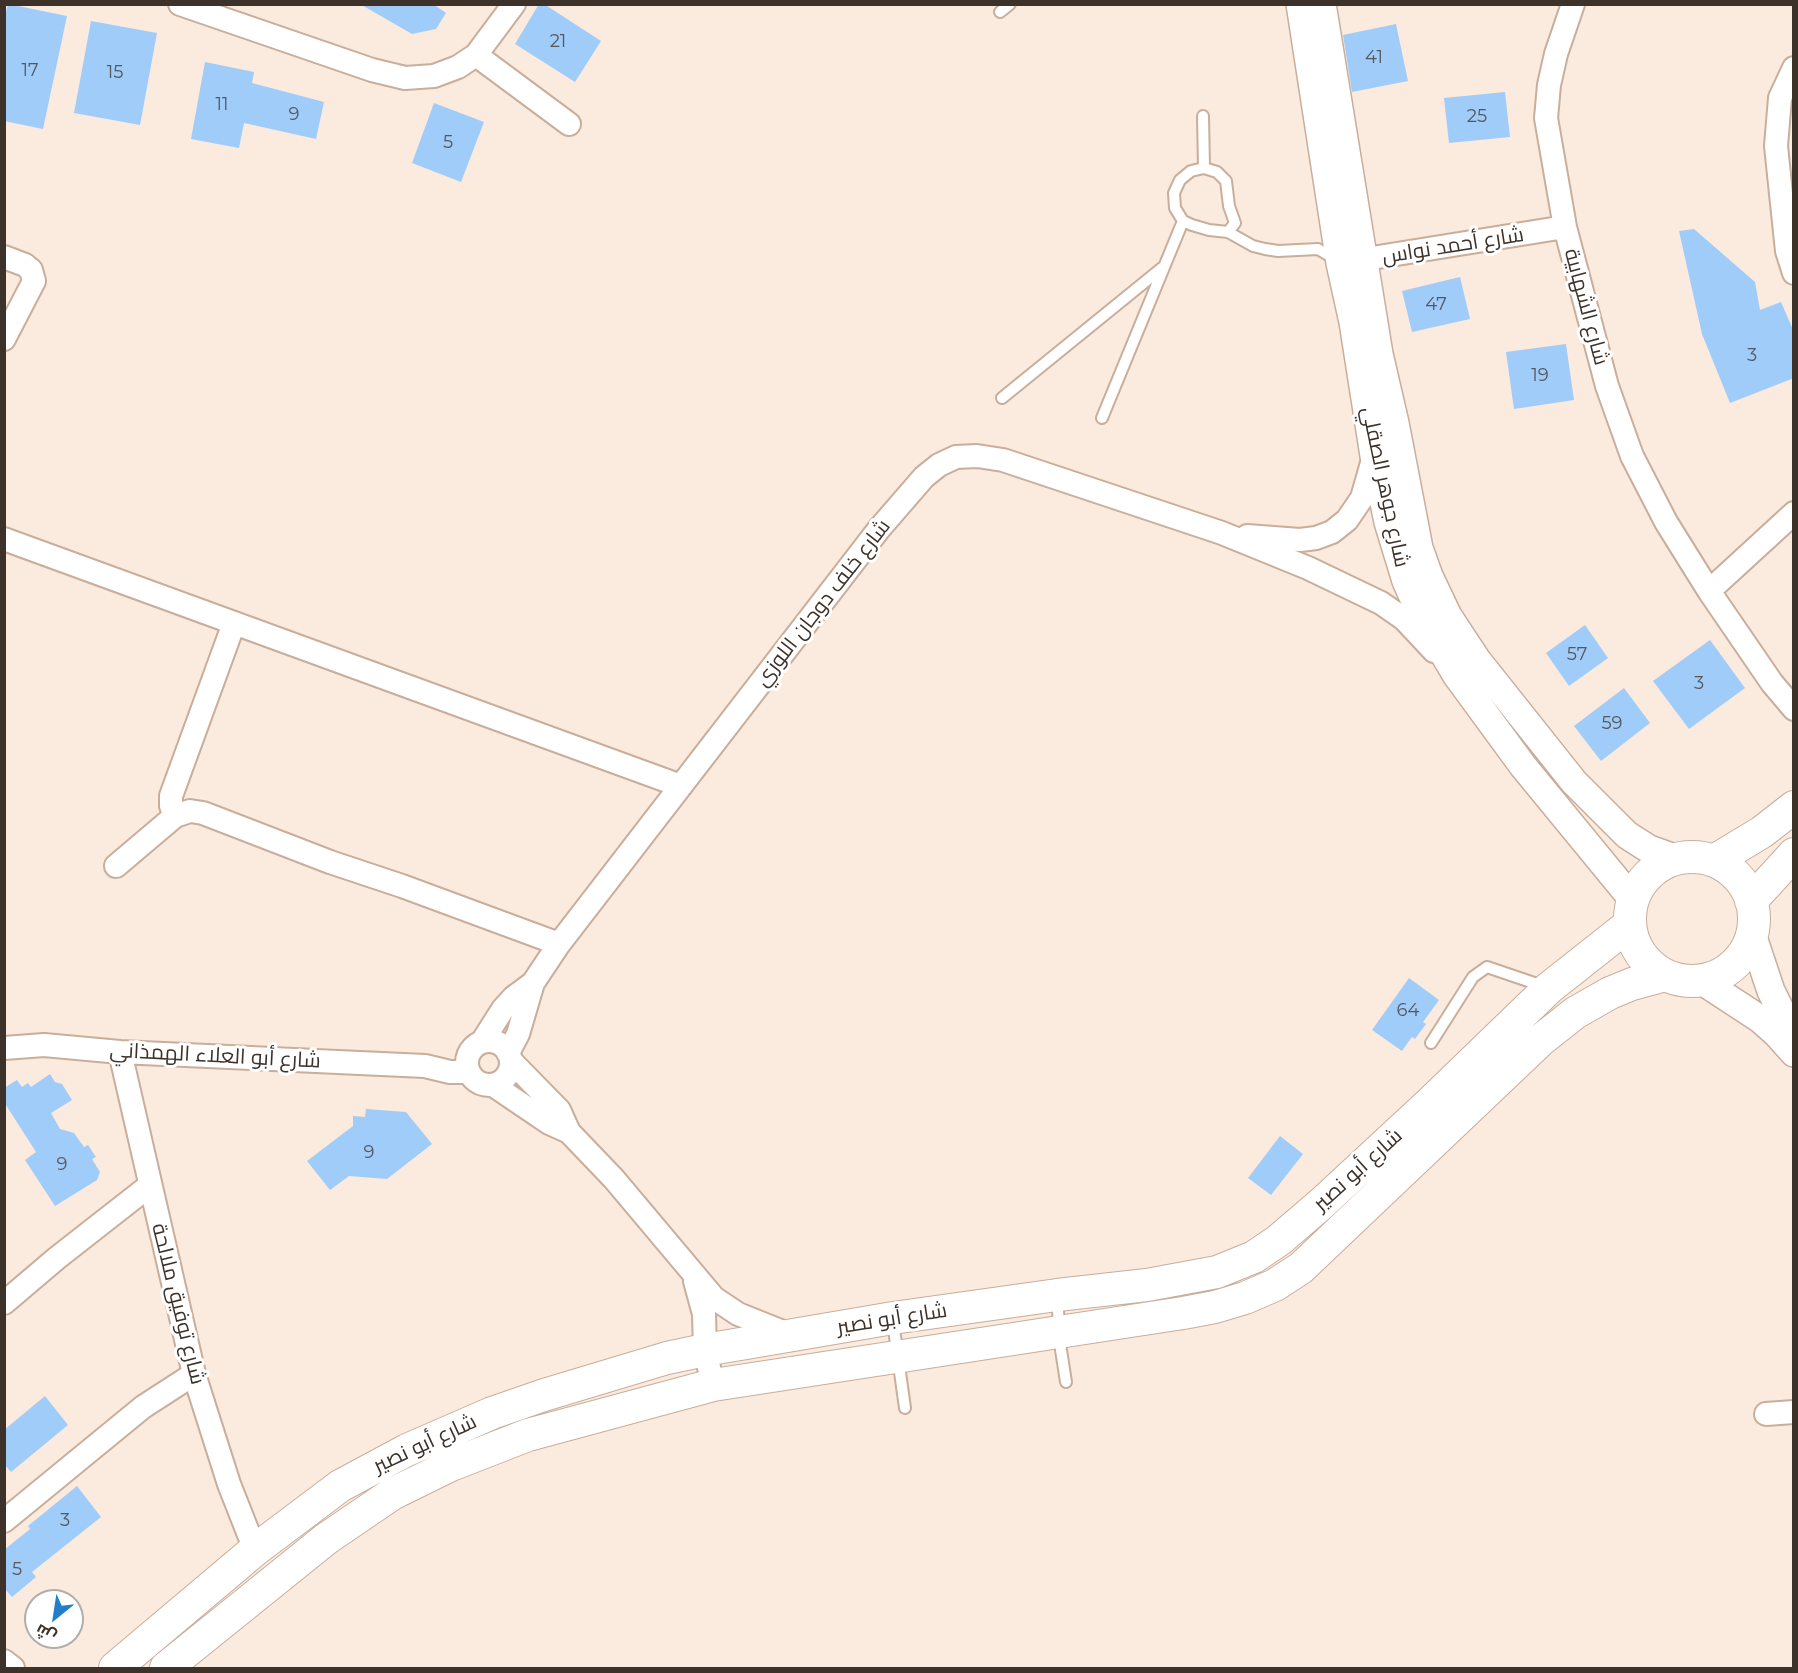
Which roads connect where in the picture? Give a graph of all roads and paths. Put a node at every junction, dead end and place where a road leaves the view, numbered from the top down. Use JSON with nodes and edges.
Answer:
{"nodes":[{"id":1,"x":180,"y":4,"type":"edge"},
{"id":2,"x":514,"y":4,"type":"edge"},
{"id":3,"x":1010,"y":4,"type":"edge"},
{"id":4,"x":1300,"y":4,"type":"edge"},
{"id":5,"x":1322,"y":4,"type":"edge"},
{"id":6,"x":1573,"y":4,"type":"edge"},
{"id":7,"x":1000,"y":12,"type":"dead end"},
{"id":8,"x":476,"y":55,"type":"junction"},
{"id":9,"x":1794,"y":68,"type":"edge"},
{"id":10,"x":1203,"y":116,"type":"dead end"},
{"id":11,"x":569,"y":124,"type":"dead end"},
{"id":12,"x":1204,"y":168,"type":"junction"},
{"id":13,"x":1183,"y":220,"type":"junction"},
{"id":14,"x":1565,"y":227,"type":"junction"},
{"id":15,"x":1228,"y":232,"type":"junction"},
{"id":16,"x":4,"y":257,"type":"edge"},
{"id":17,"x":1352,"y":262,"type":"junction"},
{"id":18,"x":1165,"y":266,"type":"junction"},
{"id":19,"x":1794,"y":273,"type":"edge"},
{"id":20,"x":4,"y":339,"type":"edge"},
{"id":21,"x":1002,"y":398,"type":"dead end"},
{"id":22,"x":1102,"y":418,"type":"dead end"},
{"id":23,"x":1374,"y":456,"type":"junction"},
{"id":24,"x":1794,"y":513,"type":"edge"},
{"id":25,"x":1222,"y":533,"type":"junction"},
{"id":26,"x":4,"y":539,"type":"edge"},
{"id":27,"x":1709,"y":591,"type":"junction"},
{"id":28,"x":234,"y":623,"type":"junction"},
{"id":29,"x":1457,"y":676,"type":"junction"},
{"id":30,"x":1794,"y":709,"type":"edge"},
{"id":31,"x":681,"y":786,"type":"junction"},
{"id":32,"x":1794,"y":807,"type":"edge"},
{"id":33,"x":175,"y":816,"type":"junction"},
{"id":34,"x":1794,"y":854,"type":"edge"},
{"id":35,"x":1677,"y":859,"type":"junction"},
{"id":36,"x":1714,"y":861,"type":"junction"},
{"id":37,"x":116,"y":867,"type":"dead end"},
{"id":38,"x":1751,"y":901,"type":"junction"},
{"id":39,"x":1631,"y":912,"type":"junction"},
{"id":40,"x":1752,"y":934,"type":"junction"},
{"id":41,"x":559,"y":944,"type":"junction"},
{"id":42,"x":1665,"y":975,"type":"junction"},
{"id":43,"x":1701,"y":981,"type":"junction"},
{"id":44,"x":533,"y":983,"type":"junction"},
{"id":45,"x":1549,"y":988,"type":"junction"},
{"id":46,"x":1794,"y":1032,"type":"edge"},
{"id":47,"x":1431,"y":1043,"type":"dead end"},
{"id":48,"x":4,"y":1048,"type":"edge"},
{"id":49,"x":120,"y":1052,"type":"junction"},
{"id":50,"x":1794,"y":1053,"type":"edge"},
{"id":51,"x":473,"y":1055,"type":"junction"},
{"id":52,"x":509,"y":1057,"type":"junction"},
{"id":53,"x":493,"y":1085,"type":"junction"},
{"id":54,"x":569,"y":1132,"type":"junction"},
{"id":55,"x":149,"y":1186,"type":"junction"},
{"id":56,"x":695,"y":1276,"type":"junction"},
{"id":57,"x":1057,"y":1295,"type":"junction"},
{"id":58,"x":4,"y":1303,"type":"edge"},
{"id":59,"x":893,"y":1318,"type":"junction"},
{"id":60,"x":1061,"y":1332,"type":"junction"},
{"id":61,"x":789,"y":1335,"type":"junction"},
{"id":62,"x":705,"y":1350,"type":"junction"},
{"id":63,"x":897,"y":1355,"type":"junction"},
{"id":64,"x":194,"y":1374,"type":"junction"},
{"id":65,"x":1066,"y":1382,"type":"dead end"},
{"id":66,"x":713,"y":1385,"type":"junction"},
{"id":67,"x":905,"y":1408,"type":"dead end"},
{"id":68,"x":1794,"y":1412,"type":"edge"},
{"id":69,"x":1766,"y":1414,"type":"dead end"},
{"id":70,"x":4,"y":1521,"type":"edge"},
{"id":71,"x":255,"y":1550,"type":"junction"},
{"id":72,"x":4,"y":1661,"type":"edge"},
{"id":73,"x":13,"y":1668,"type":"edge"},
{"id":74,"x":115,"y":1668,"type":"edge"},
{"id":75,"x":166,"y":1668,"type":"edge"}],
"edges":[{"from":1,"to":8,"type":"street"},
{"from":2,"to":8,"type":"street"},
{"from":3,"to":7,"type":"lane"},
{"from":4,"to":17,"type":"street","name":"شارع جوهر الصقلي"},
{"from":5,"to":17,"type":"street","name":"شارع جوهر الصقلي"},
{"from":6,"to":14,"type":"street","name":"شارع الشهابية"},
{"from":8,"to":11,"type":"street"},
{"from":9,"to":19,"type":"street"},
{"from":10,"to":12,"type":"lane"},
{"from":12,"to":13,"type":"lane"},
{"from":12,"to":15,"type":"lane"},
{"from":13,"to":15,"type":"lane"},
{"from":13,"to":18,"type":"lane"},
{"from":14,"to":17,"type":"street","name":"شارع أحمد نواس"},
{"from":14,"to":27,"type":"street","name":"شارع الشهابية"},
{"from":15,"to":17,"type":"lane"},
{"from":16,"to":20,"type":"street"},
{"from":17,"to":23,"type":"street","name":"شارع جوهر الصقلي"},
{"from":17,"to":35,"type":"street","name":"شارع جوهر الصقلي"},
{"from":18,"to":21,"type":"lane"},
{"from":18,"to":22,"type":"lane"},
{"from":23,"to":25,"type":"street","name":"شارع خلف دوجان اللوزي"},
{"from":23,"to":29,"type":"street","name":"شارع جوهر الصقلي"},
{"from":24,"to":27,"type":"street"},
{"from":25,"to":29,"type":"street","name":"شارع خلف دوجان اللوزي"},
{"from":25,"to":31,"type":"street","name":"شارع خلف دوجان اللوزي"},
{"from":26,"to":28,"type":"street"},
{"from":27,"to":30,"type":"street","name":"شارع الشهابية"},
{"from":28,"to":31,"type":"street"},
{"from":28,"to":33,"type":"street"},
{"from":29,"to":39,"type":"street","name":"شارع جوهر الصقلي"},
{"from":31,"to":41,"type":"street","name":"شارع خلف دوجان اللوزي"},
{"from":32,"to":36,"type":"main road"},
{"from":33,"to":37,"type":"street"},
{"from":33,"to":41,"type":"street"},
{"from":34,"to":38,"type":"main road"},
{"from":35,"to":36,"type":"main road"},
{"from":35,"to":39,"type":"main road"},
{"from":36,"to":38,"type":"main road"},
{"from":38,"to":40,"type":"main road"},
{"from":39,"to":42,"type":"main road"},
{"from":39,"to":45,"type":"main road","name":"شارع أبو نصير"},
{"from":40,"to":43,"type":"main road"},
{"from":40,"to":46,"type":"street"},
{"from":41,"to":44,"type":"street","name":"شارع خلف دوجان اللوزي"},
{"from":42,"to":43,"type":"main road"},
{"from":42,"to":60,"type":"main road","name":"شارع أبو نصير"},
{"from":43,"to":50,"type":"street"},
{"from":44,"to":51,"type":"street","name":"شارع خلف دوجان اللوزي"},
{"from":44,"to":52,"type":"street","name":"شارع خلف دوجان اللوزي"},
{"from":45,"to":47,"type":"lane"},
{"from":45,"to":57,"type":"main road","name":"شارع أبو نصير"},
{"from":48,"to":49,"type":"street","name":"شارع أبو العلاء الهمذاني"},
{"from":49,"to":51,"type":"street","name":"شارع أبو العلاء الهمذاني"},
{"from":49,"to":55,"type":"street","name":"شارع توفيق ملالحة"},
{"from":51,"to":52,"type":"street"},
{"from":51,"to":53,"type":"street"},
{"from":52,"to":53,"type":"street"},
{"from":52,"to":54,"type":"street"},
{"from":53,"to":54,"type":"street"},
{"from":54,"to":56,"type":"street"},
{"from":55,"to":58,"type":"street"},
{"from":55,"to":64,"type":"street","name":"شارع توفيق ملالحة"},
{"from":56,"to":61,"type":"street"},
{"from":56,"to":62,"type":"street"},
{"from":57,"to":59,"type":"main road","name":"شارع أبو نصير"},
{"from":57,"to":60,"type":"lane"},
{"from":59,"to":61,"type":"main road","name":"شارع أبو نصير"},
{"from":59,"to":63,"type":"lane"},
{"from":60,"to":63,"type":"main road","name":"شارع أبو نصير"},
{"from":60,"to":65,"type":"lane"},
{"from":61,"to":62,"type":"main road","name":"شارع أبو نصير"},
{"from":62,"to":66,"type":"street"},
{"from":62,"to":71,"type":"main road","name":"شارع أبو نصير"},
{"from":63,"to":66,"type":"main road","name":"شارع أبو نصير"},
{"from":63,"to":67,"type":"lane"},
{"from":64,"to":70,"type":"street"},
{"from":64,"to":71,"type":"street","name":"شارع توفيق ملالحة"},
{"from":66,"to":75,"type":"main road","name":"شارع أبو نصير"},
{"from":68,"to":69,"type":"street"},
{"from":71,"to":74,"type":"main road","name":"شارع أبو نصير"},
{"from":72,"to":73,"type":"street"}]}
